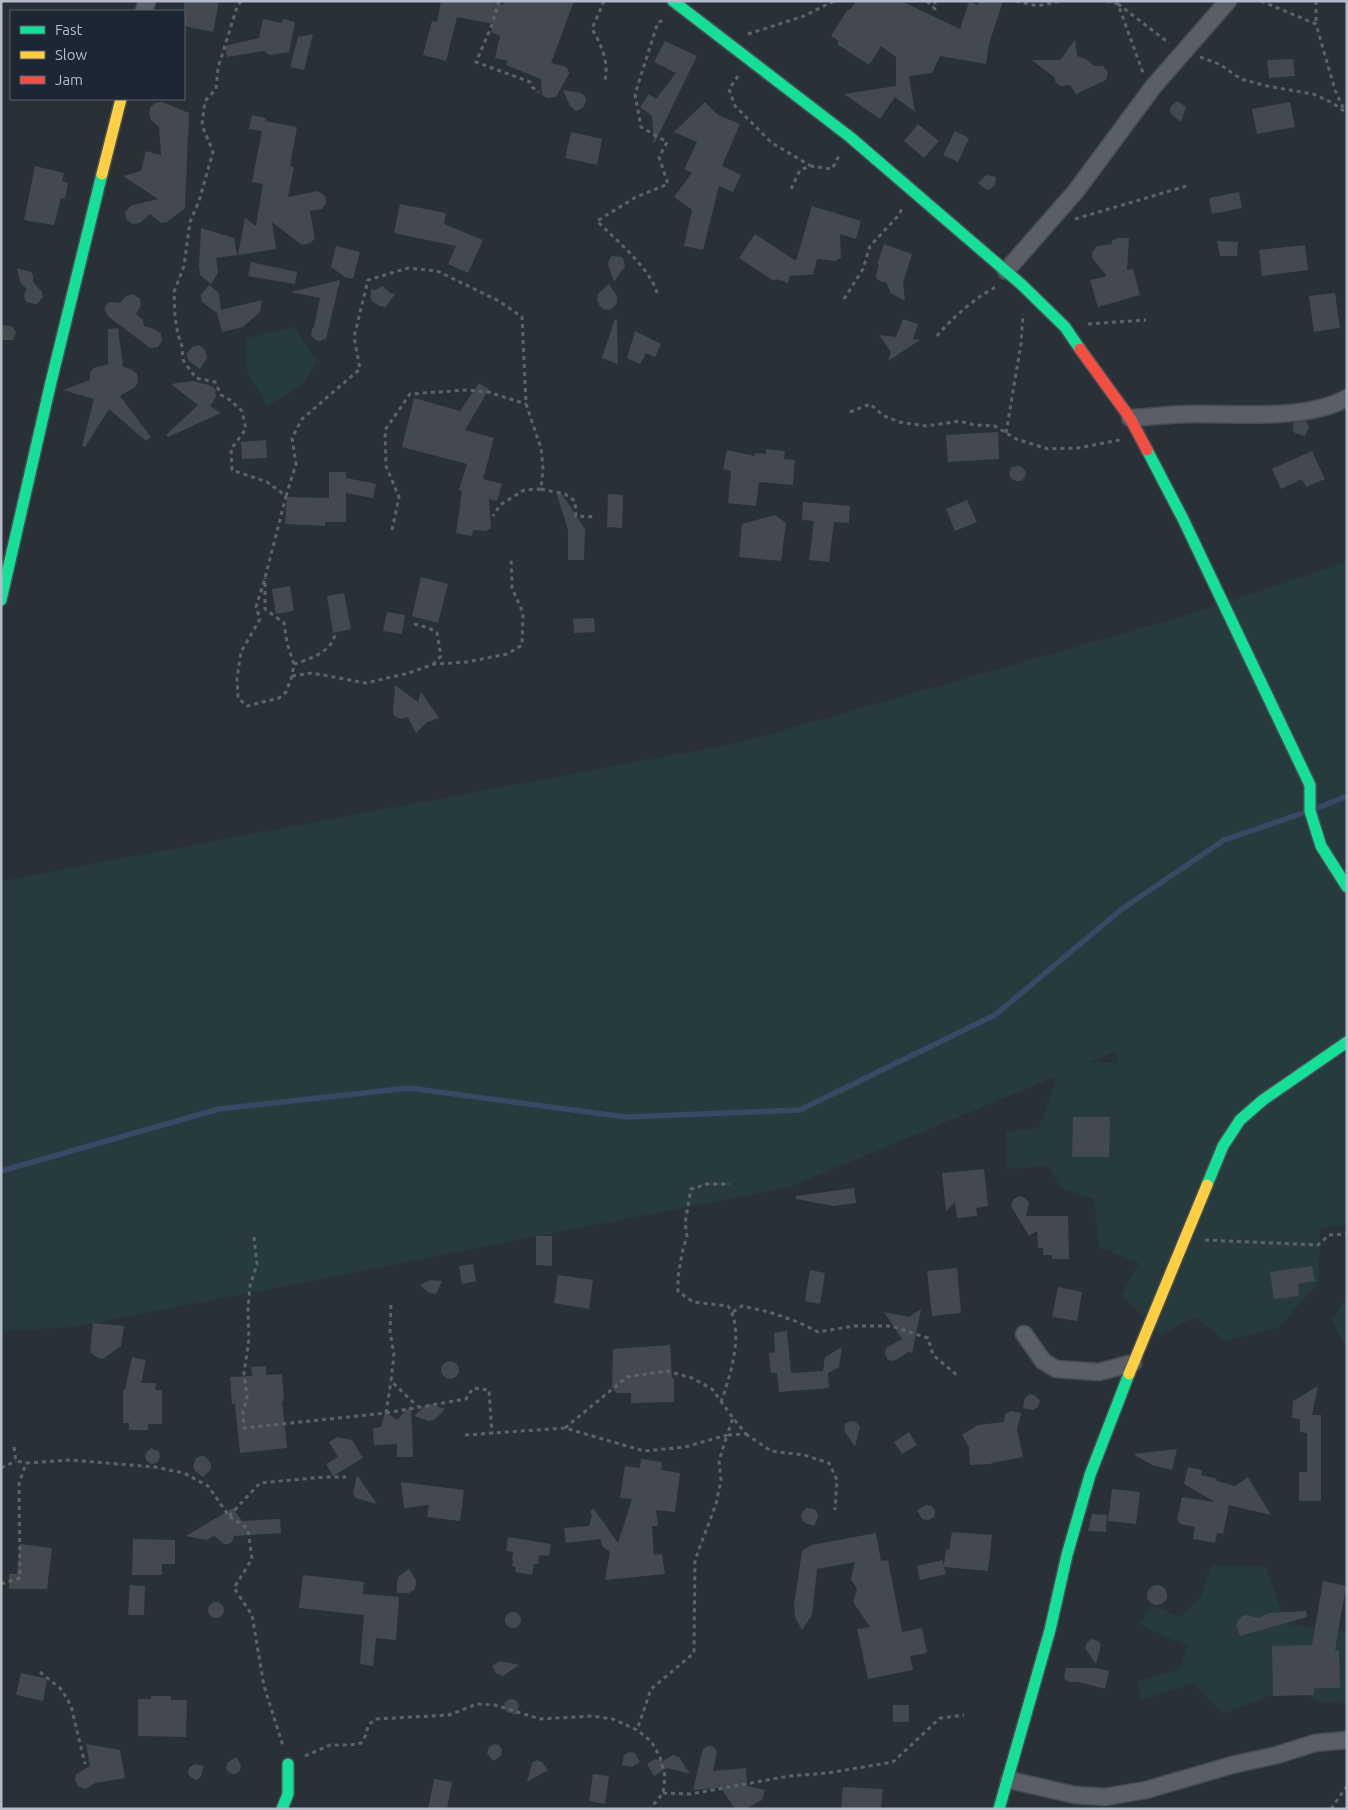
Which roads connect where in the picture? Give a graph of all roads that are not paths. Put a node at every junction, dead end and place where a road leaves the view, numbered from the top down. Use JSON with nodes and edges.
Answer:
{"nodes":[{"id":1,"x":673,"y":1,"type":"edge"},
{"id":2,"x":1228,"y":1,"type":"edge"},
{"id":3,"x":122,"y":100,"type":"edge"},
{"id":4,"x":1006,"y":271,"type":"junction"},
{"id":5,"x":1347,"y":398,"type":"edge"},
{"id":6,"x":1130,"y":418,"type":"junction"},
{"id":7,"x":1,"y":600,"type":"edge"},
{"id":8,"x":1347,"y":886,"type":"edge"},
{"id":9,"x":1347,"y":1042,"type":"edge"},
{"id":10,"x":1024,"y":1334,"type":"dead end"},
{"id":11,"x":1133,"y":1363,"type":"junction"},
{"id":12,"x":1347,"y":1740,"type":"edge"},
{"id":13,"x":288,"y":1764,"type":"road end"},
{"id":14,"x":1009,"y":1780,"type":"junction"},
{"id":15,"x":282,"y":1809,"type":"edge"},
{"id":16,"x":999,"y":1809,"type":"edge"}],
"edges":[{"from":1,"to":4,"type":"street"},
{"from":2,"to":4,"type":"street"},
{"from":3,"to":7,"type":"street"},
{"from":4,"to":6,"type":"street"},
{"from":5,"to":6,"type":"street"},
{"from":6,"to":8,"type":"street"},
{"from":9,"to":11,"type":"street"},
{"from":10,"to":11,"type":"street"},
{"from":11,"to":14,"type":"street"},
{"from":12,"to":14,"type":"street"},
{"from":13,"to":15,"type":"street"},
{"from":14,"to":16,"type":"street"}]}
